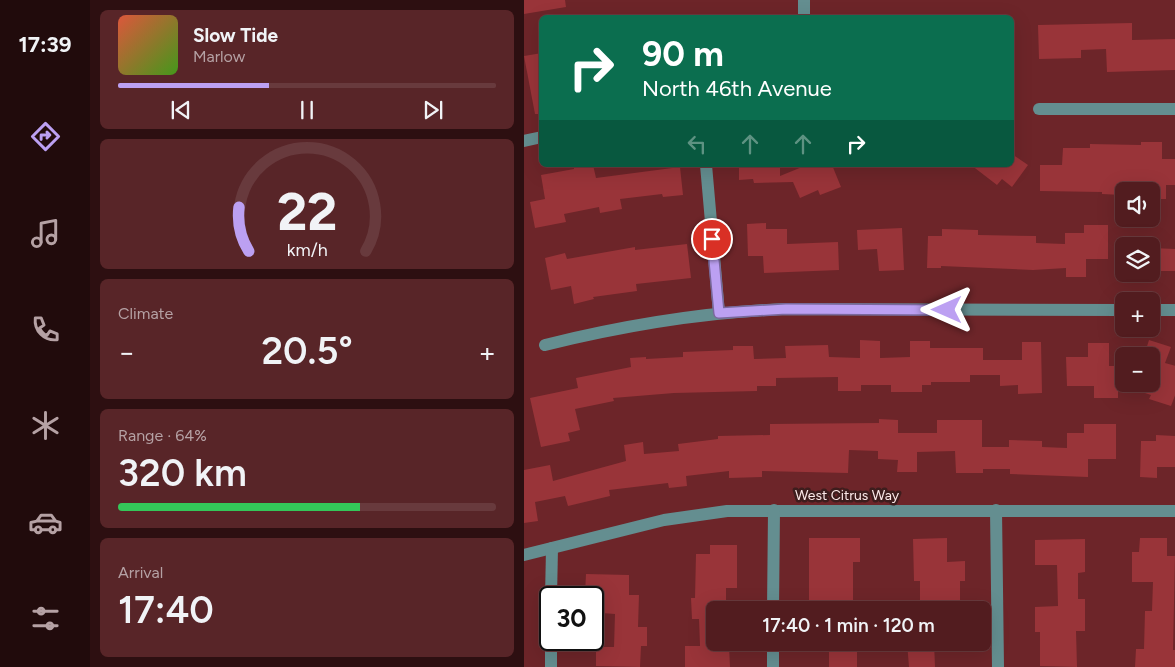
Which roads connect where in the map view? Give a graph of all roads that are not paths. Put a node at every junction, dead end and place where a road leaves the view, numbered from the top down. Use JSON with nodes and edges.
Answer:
{"nodes":[{"id":1,"x":804,"y":0,"type":"edge"},
{"id":2,"x":804,"y":15,"type":"edge"},
{"id":3,"x":1175,"y":109,"type":"edge"},
{"id":4,"x":1038,"y":110,"type":"dead end"},
{"id":5,"x":539,"y":138,"type":"edge"},
{"id":6,"x":524,"y":141,"type":"edge"},
{"id":7,"x":706,"y":167,"type":"edge"},
{"id":8,"x":1115,"y":310,"type":"edge"},
{"id":9,"x":1160,"y":310,"type":"edge"},
{"id":10,"x":1175,"y":310,"type":"edge"},
{"id":11,"x":719,"y":313,"type":"junction"},
{"id":12,"x":545,"y":345,"type":"dead end"},
{"id":13,"x":774,"y":510,"type":"junction"},
{"id":14,"x":996,"y":510,"type":"junction"},
{"id":15,"x":1175,"y":511,"type":"edge"},
{"id":16,"x":552,"y":548,"type":"junction"},
{"id":17,"x":524,"y":555,"type":"edge"},
{"id":18,"x":551,"y":586,"type":"edge"},
{"id":19,"x":774,"y":601,"type":"edge"},
{"id":20,"x":551,"y":651,"type":"edge"},
{"id":21,"x":773,"y":651,"type":"edge"},
{"id":22,"x":551,"y":667,"type":"edge"},
{"id":23,"x":773,"y":667,"type":"edge"},
{"id":24,"x":998,"y":667,"type":"edge"}],
"edges":[{"from":1,"to":2,"type":"street"},
{"from":3,"to":4,"type":"street"},
{"from":5,"to":6,"type":"street"},
{"from":7,"to":11,"type":"street"},
{"from":8,"to":11,"type":"street"},
{"from":9,"to":10,"type":"street"},
{"from":11,"to":12,"type":"street"},
{"from":13,"to":14,"type":"street","name":"West Citrus Way"},
{"from":13,"to":16,"type":"street","name":"West Citrus Way"},
{"from":13,"to":19,"type":"street"},
{"from":14,"to":15,"type":"street","name":"West Citrus Way"},
{"from":14,"to":24,"type":"street"},
{"from":16,"to":17,"type":"street","name":"West Citrus Way"},
{"from":16,"to":18,"type":"street"},
{"from":20,"to":22,"type":"street"},
{"from":21,"to":23,"type":"street"}]}
